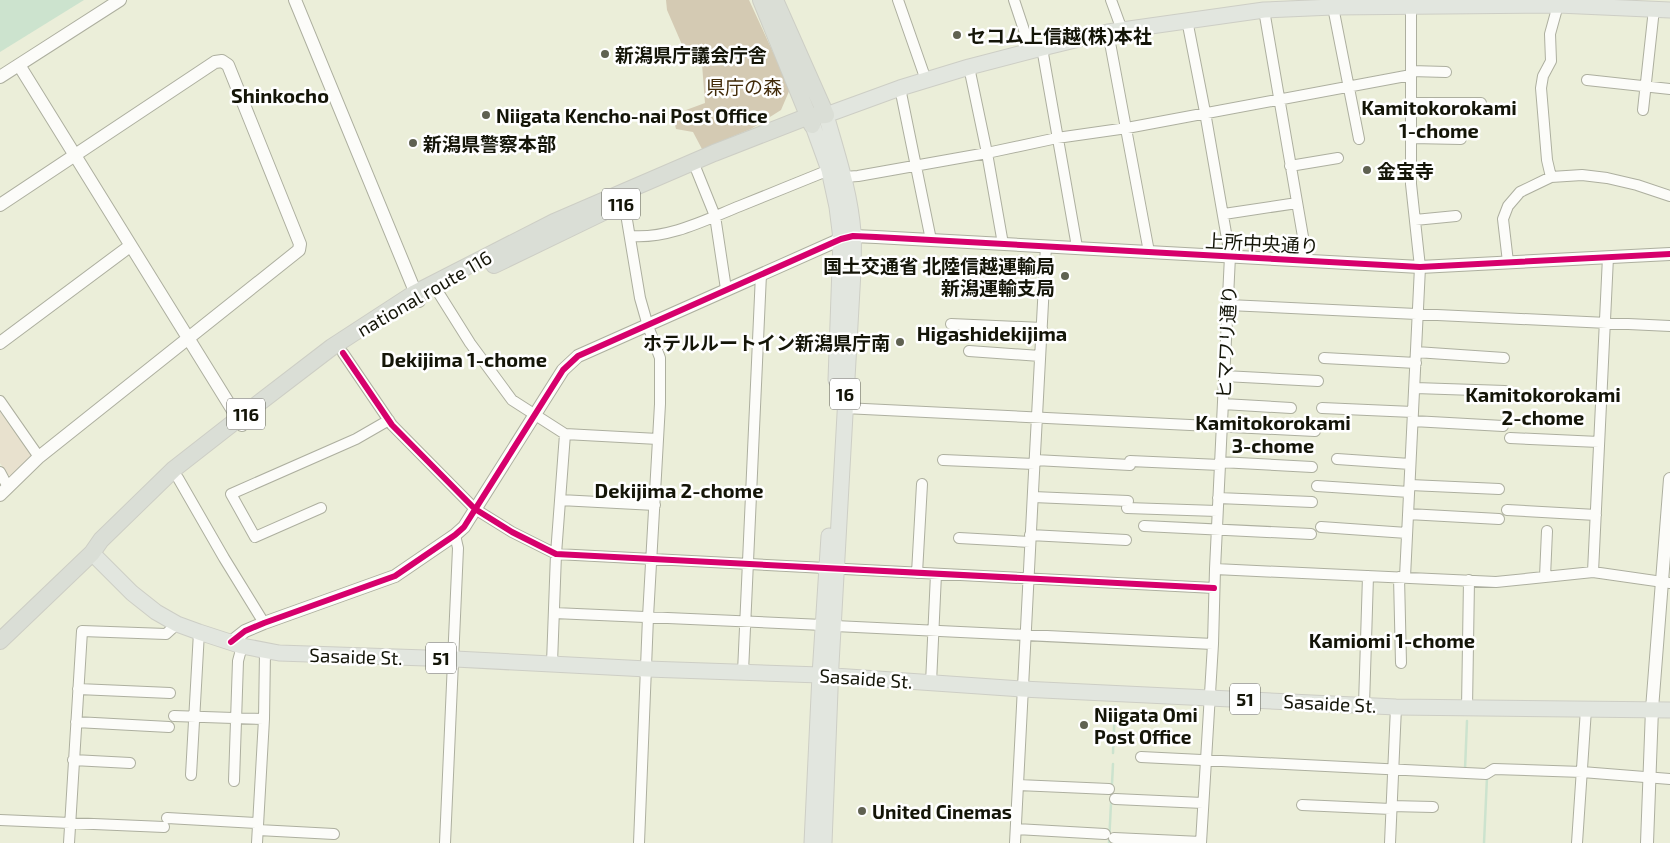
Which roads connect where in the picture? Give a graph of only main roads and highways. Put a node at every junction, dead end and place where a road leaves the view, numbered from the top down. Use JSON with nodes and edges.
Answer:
{"nodes":[{"id":1,"x":761,"y":0,"type":"edge"},
{"id":2,"x":774,"y":0,"type":"edge"},
{"id":3,"x":1594,"y":3,"type":"edge"},
{"id":4,"x":1670,"y":10,"type":"edge"},
{"id":5,"x":826,"y":116,"type":"junction"},
{"id":6,"x":811,"y":121,"type":"junction"},
{"id":7,"x":847,"y":238,"type":"junction"},
{"id":8,"x":417,"y":297,"type":"junction"},
{"id":9,"x":240,"y":422,"type":"junction"},
{"id":10,"x":92,"y":553,"type":"junction"},
{"id":11,"x":831,"y":569,"type":"junction"},
{"id":12,"x":0,"y":642,"type":"edge"},
{"id":13,"x":825,"y":676,"type":"junction"},
{"id":14,"x":1670,"y":710,"type":"edge"},
{"id":15,"x":812,"y":843,"type":"edge"},
{"id":16,"x":824,"y":843,"type":"edge"}],
"edges":[{"from":1,"to":6,"type":"highway"},
{"from":2,"to":5,"type":"highway"},
{"from":3,"to":4,"type":"main road"},
{"from":3,"to":5,"type":"main road"},
{"from":5,"to":6,"type":"highway","name":"national route 116","number":"116"},
{"from":5,"to":7,"type":"main road","number":"16"},
{"from":6,"to":7,"type":"main road","number":"16"},
{"from":6,"to":8,"type":"highway","name":"national route 116","number":"116"},
{"from":6,"to":8,"type":"highway","name":"national route 116","number":"116"},
{"from":7,"to":11,"type":"main road","number":"16"},
{"from":7,"to":11,"type":"main road","number":"16"},
{"from":8,"to":9,"type":"highway","name":"national route 116","number":"116"},
{"from":8,"to":9,"type":"highway","name":"national route 116","number":"116"},
{"from":9,"to":10,"type":"highway","name":"national route 116","number":"116"},
{"from":9,"to":10,"type":"highway","name":"national route 116","number":"116"},
{"from":10,"to":12,"type":"highway","name":"national route 116","number":"116"},
{"from":10,"to":13,"type":"main road","name":"Sasaide St.","number":"51"},
{"from":11,"to":13,"type":"main road","number":"16"},
{"from":13,"to":14,"type":"main road","name":"Sasaide St.","number":"51"},
{"from":13,"to":15,"type":"main road","number":"16"},
{"from":13,"to":16,"type":"main road","number":"16"}]}
